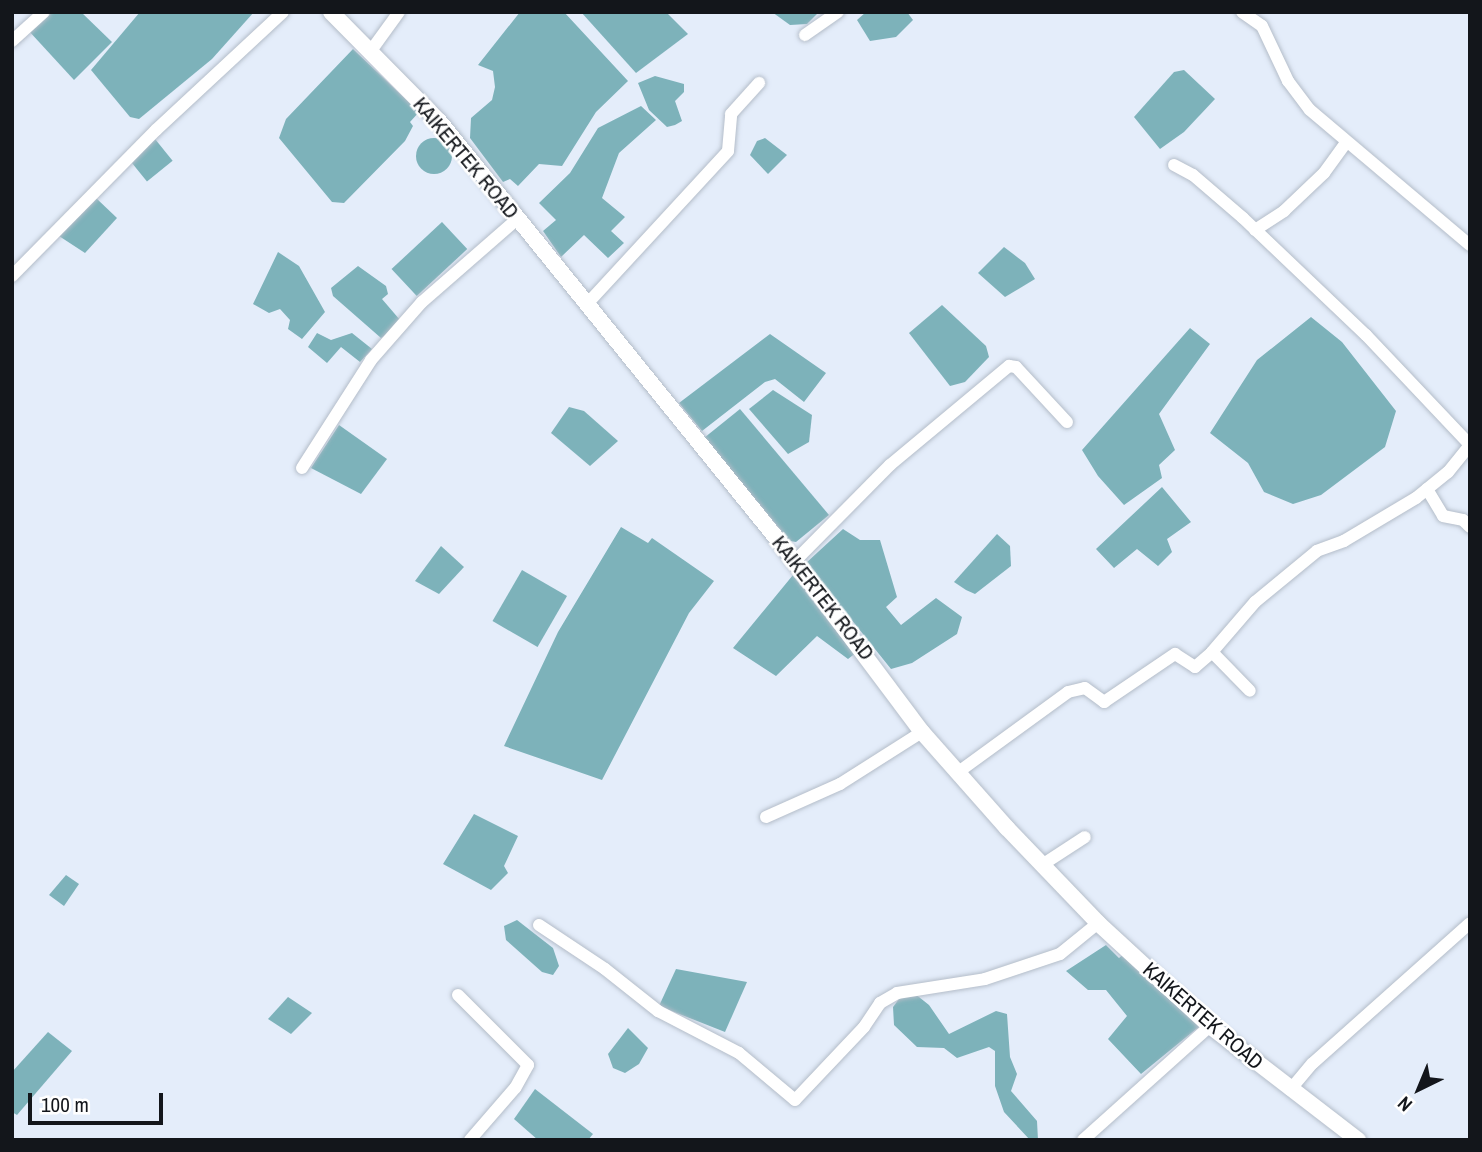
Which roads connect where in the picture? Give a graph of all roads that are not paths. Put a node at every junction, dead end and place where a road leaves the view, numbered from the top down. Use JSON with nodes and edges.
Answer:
{"nodes":[{"id":1,"x":44,"y":12,"type":"edge"},
{"id":2,"x":283,"y":12,"type":"edge"},
{"id":3,"x":331,"y":12,"type":"edge"},
{"id":4,"x":399,"y":12,"type":"edge"},
{"id":5,"x":838,"y":12,"type":"edge"},
{"id":6,"x":1242,"y":12,"type":"edge"},
{"id":7,"x":804,"y":35,"type":"dead end"},
{"id":8,"x":12,"y":41,"type":"edge"},
{"id":9,"x":370,"y":52,"type":"junction"},
{"id":10,"x":759,"y":83,"type":"dead end"},
{"id":11,"x":1346,"y":143,"type":"junction"},
{"id":12,"x":1174,"y":165,"type":"dead end"},
{"id":13,"x":517,"y":219,"type":"junction"},
{"id":14,"x":1255,"y":230,"type":"junction"},
{"id":15,"x":1470,"y":245,"type":"edge"},
{"id":16,"x":12,"y":276,"type":"edge"},
{"id":17,"x":587,"y":304,"type":"junction"},
{"id":18,"x":1067,"y":422,"type":"dead end"},
{"id":19,"x":302,"y":468,"type":"dead end"},
{"id":20,"x":1427,"y":489,"type":"junction"},
{"id":21,"x":1470,"y":527,"type":"edge"},
{"id":22,"x":794,"y":561,"type":"junction"},
{"id":23,"x":1212,"y":652,"type":"junction"},
{"id":24,"x":1250,"y":691,"type":"dead end"},
{"id":25,"x":922,"y":732,"type":"junction"},
{"id":26,"x":957,"y":773,"type":"junction"},
{"id":27,"x":766,"y":817,"type":"dead end"},
{"id":28,"x":1085,"y":837,"type":"dead end"},
{"id":29,"x":1042,"y":864,"type":"junction"},
{"id":30,"x":1098,"y":923,"type":"junction"},
{"id":31,"x":1470,"y":923,"type":"edge"},
{"id":32,"x":539,"y":925,"type":"dead end"},
{"id":33,"x":458,"y":995,"type":"dead end"},
{"id":34,"x":1210,"y":1026,"type":"junction"},
{"id":35,"x":1290,"y":1090,"type":"junction"},
{"id":36,"x":471,"y":1140,"type":"edge"},
{"id":37,"x":1083,"y":1140,"type":"edge"},
{"id":38,"x":1358,"y":1140,"type":"edge"}],
"edges":[{"from":1,"to":8,"type":"street"},
{"from":2,"to":16,"type":"street"},
{"from":3,"to":9,"type":"main road","name":"KAIKERTEK ROAD"},
{"from":4,"to":9,"type":"street"},
{"from":5,"to":7,"type":"street"},
{"from":6,"to":11,"type":"street"},
{"from":9,"to":13,"type":"main road","name":"KAIKERTEK ROAD"},
{"from":10,"to":17,"type":"street"},
{"from":11,"to":14,"type":"street"},
{"from":11,"to":15,"type":"street"},
{"from":12,"to":14,"type":"street"},
{"from":13,"to":17,"type":"main road","name":"KAIKERTEK ROAD"},
{"from":13,"to":19,"type":"street"},
{"from":14,"to":20,"type":"street"},
{"from":17,"to":22,"type":"main road","name":"KAIKERTEK ROAD"},
{"from":18,"to":22,"type":"street"},
{"from":20,"to":21,"type":"street"},
{"from":20,"to":23,"type":"street"},
{"from":22,"to":25,"type":"main road","name":"KAIKERTEK ROAD"},
{"from":23,"to":24,"type":"street"},
{"from":23,"to":26,"type":"street"},
{"from":25,"to":26,"type":"main road","name":"KAIKERTEK ROAD"},
{"from":25,"to":27,"type":"street"},
{"from":26,"to":29,"type":"main road","name":"KAIKERTEK ROAD"},
{"from":28,"to":29,"type":"street"},
{"from":29,"to":30,"type":"main road","name":"KAIKERTEK ROAD"},
{"from":30,"to":32,"type":"street"},
{"from":30,"to":34,"type":"main road","name":"KAIKERTEK ROAD"},
{"from":31,"to":35,"type":"street"},
{"from":33,"to":36,"type":"street"},
{"from":34,"to":35,"type":"main road","name":"KAIKERTEK ROAD"},
{"from":34,"to":37,"type":"street"},
{"from":35,"to":38,"type":"main road","name":"KAIKERTEK ROAD"}]}
